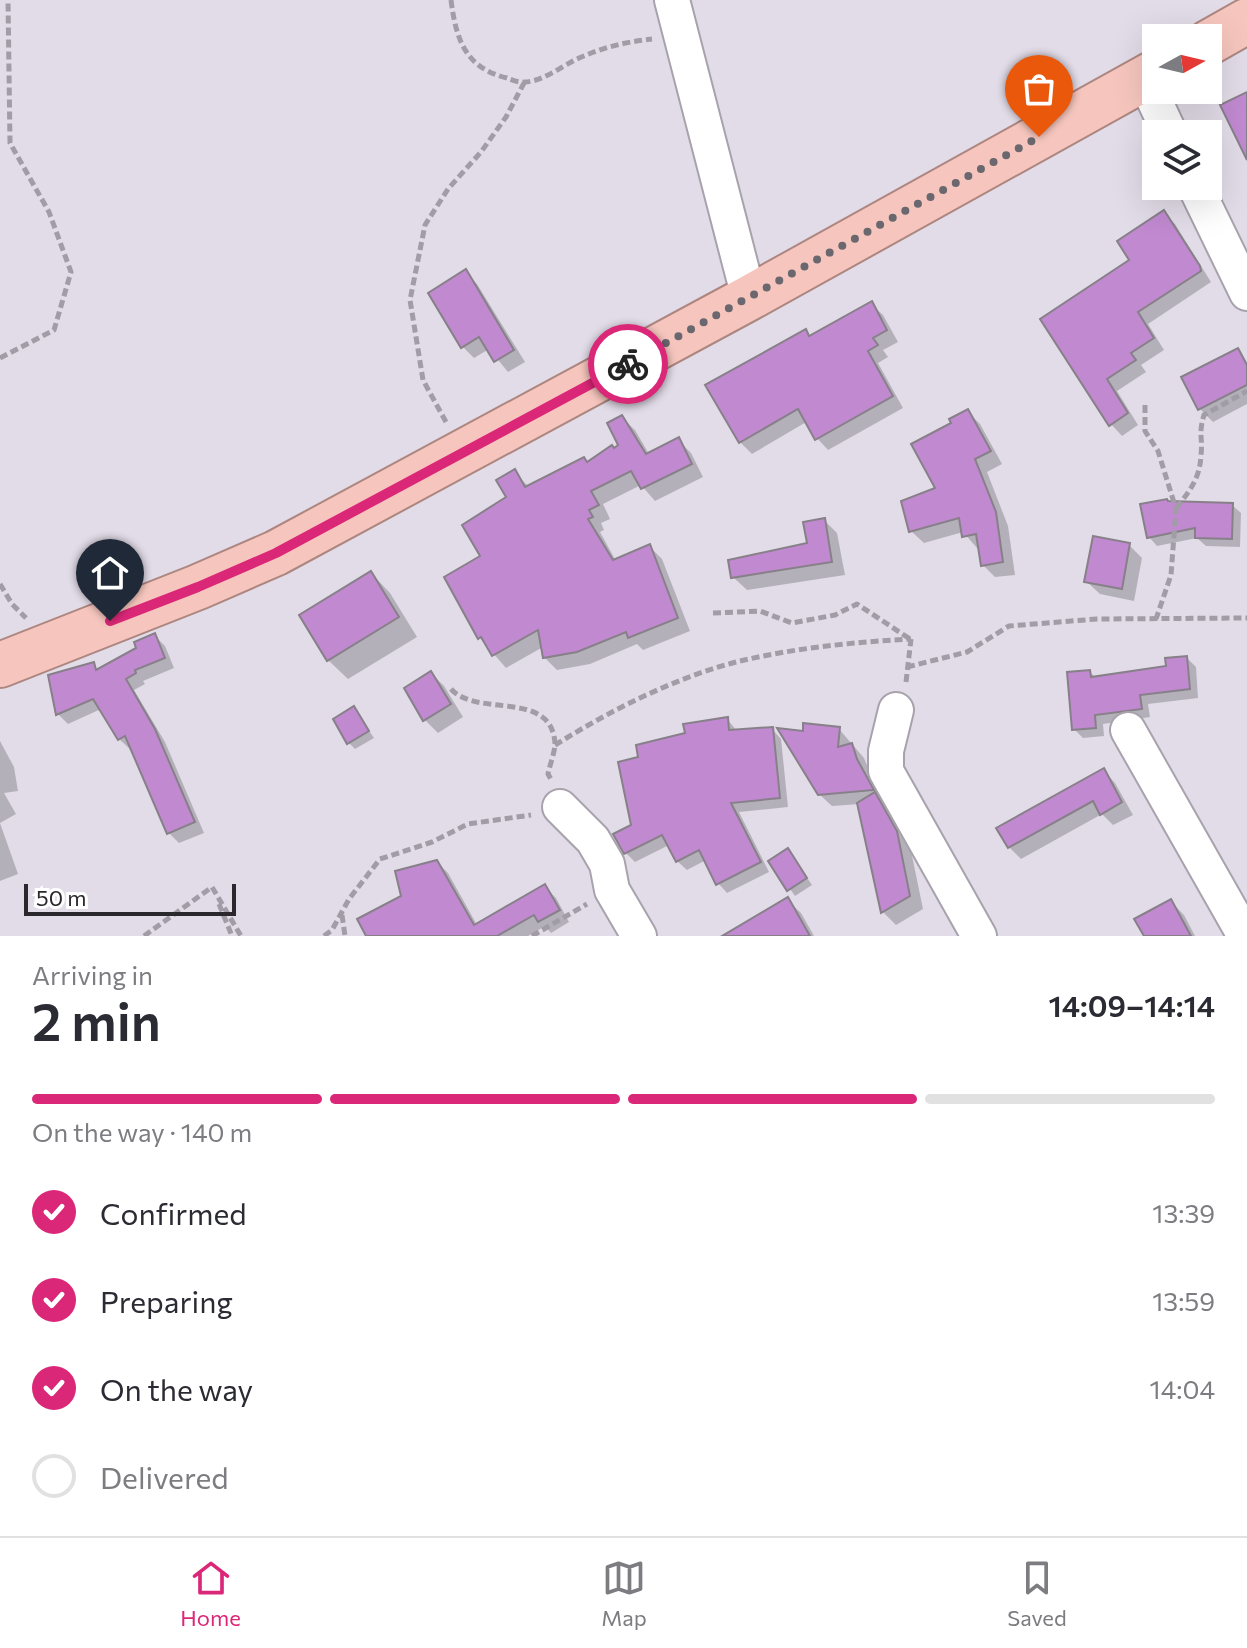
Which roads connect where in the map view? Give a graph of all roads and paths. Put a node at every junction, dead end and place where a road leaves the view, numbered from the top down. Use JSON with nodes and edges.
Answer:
{"nodes":[{"id":1,"x":8,"y":0,"type":"edge"},
{"id":2,"x":451,"y":0,"type":"edge"},
{"id":3,"x":672,"y":0,"type":"edge"},
{"id":4,"x":1247,"y":21,"type":"edge"},
{"id":5,"x":1222,"y":35,"type":"edge"},
{"id":6,"x":681,"y":37,"type":"junction"},
{"id":7,"x":1142,"y":79,"type":"edge"},
{"id":8,"x":524,"y":83,"type":"junction"},
{"id":9,"x":1202,"y":200,"type":"edge"},
{"id":10,"x":1247,"y":293,"type":"edge"},
{"id":11,"x":749,"y":298,"type":"junction"},
{"id":12,"x":0,"y":358,"type":"edge"},
{"id":13,"x":1247,"y":391,"type":"edge"},
{"id":14,"x":1145,"y":405,"type":"dead end"},
{"id":15,"x":463,"y":454,"type":"junction"},
{"id":16,"x":1176,"y":509,"type":"junction"},
{"id":17,"x":713,"y":613,"type":"dead end"},
{"id":18,"x":1247,"y":618,"type":"edge"},
{"id":19,"x":1156,"y":619,"type":"junction"},
{"id":20,"x":911,"y":639,"type":"junction"},
{"id":21,"x":0,"y":665,"type":"edge"},
{"id":22,"x":907,"y":667,"type":"junction"},
{"id":23,"x":451,"y":689,"type":"dead end"},
{"id":24,"x":896,"y":710,"type":"joint"},
{"id":25,"x":1128,"y":730,"type":"dead end"},
{"id":26,"x":555,"y":745,"type":"junction"},
{"id":27,"x":560,"y":807,"type":"junction"},
{"id":28,"x":212,"y":887,"type":"junction"},
{"id":29,"x":612,"y":890,"type":"junction"},
{"id":30,"x":342,"y":914,"type":"junction"},
{"id":31,"x":144,"y":936,"type":"edge"},
{"id":32,"x":232,"y":936,"type":"edge"},
{"id":33,"x":241,"y":936,"type":"edge"},
{"id":34,"x":324,"y":936,"type":"edge"},
{"id":35,"x":345,"y":936,"type":"edge"},
{"id":36,"x":532,"y":936,"type":"edge"},
{"id":37,"x":639,"y":936,"type":"edge"},
{"id":38,"x":979,"y":936,"type":"edge"},
{"id":39,"x":1245,"y":936,"type":"edge"}],
"edges":[{"from":1,"to":12,"type":"path"},
{"from":2,"to":8,"type":"path"},
{"from":3,"to":6,"type":"street"},
{"from":4,"to":5,"type":"highway"},
{"from":6,"to":8,"type":"path"},
{"from":6,"to":11,"type":"street"},
{"from":7,"to":11,"type":"highway"},
{"from":8,"to":15,"type":"path"},
{"from":9,"to":10,"type":"street"},
{"from":11,"to":15,"type":"highway"},
{"from":13,"to":16,"type":"path"},
{"from":14,"to":16,"type":"path"},
{"from":15,"to":21,"type":"highway"},
{"from":16,"to":19,"type":"path"},
{"from":17,"to":20,"type":"path"},
{"from":18,"to":19,"type":"path"},
{"from":19,"to":22,"type":"path"},
{"from":20,"to":22,"type":"path"},
{"from":20,"to":26,"type":"path"},
{"from":22,"to":24,"type":"path"},
{"from":23,"to":26,"type":"path"},
{"from":24,"to":38,"type":"street"},
{"from":25,"to":39,"type":"street"},
{"from":26,"to":27,"type":"path"},
{"from":27,"to":29,"type":"street"},
{"from":27,"to":30,"type":"path"},
{"from":28,"to":31,"type":"path"},
{"from":28,"to":32,"type":"path"},
{"from":28,"to":33,"type":"path"},
{"from":29,"to":36,"type":"path"},
{"from":29,"to":37,"type":"street"},
{"from":30,"to":34,"type":"path"},
{"from":30,"to":35,"type":"path"}]}
